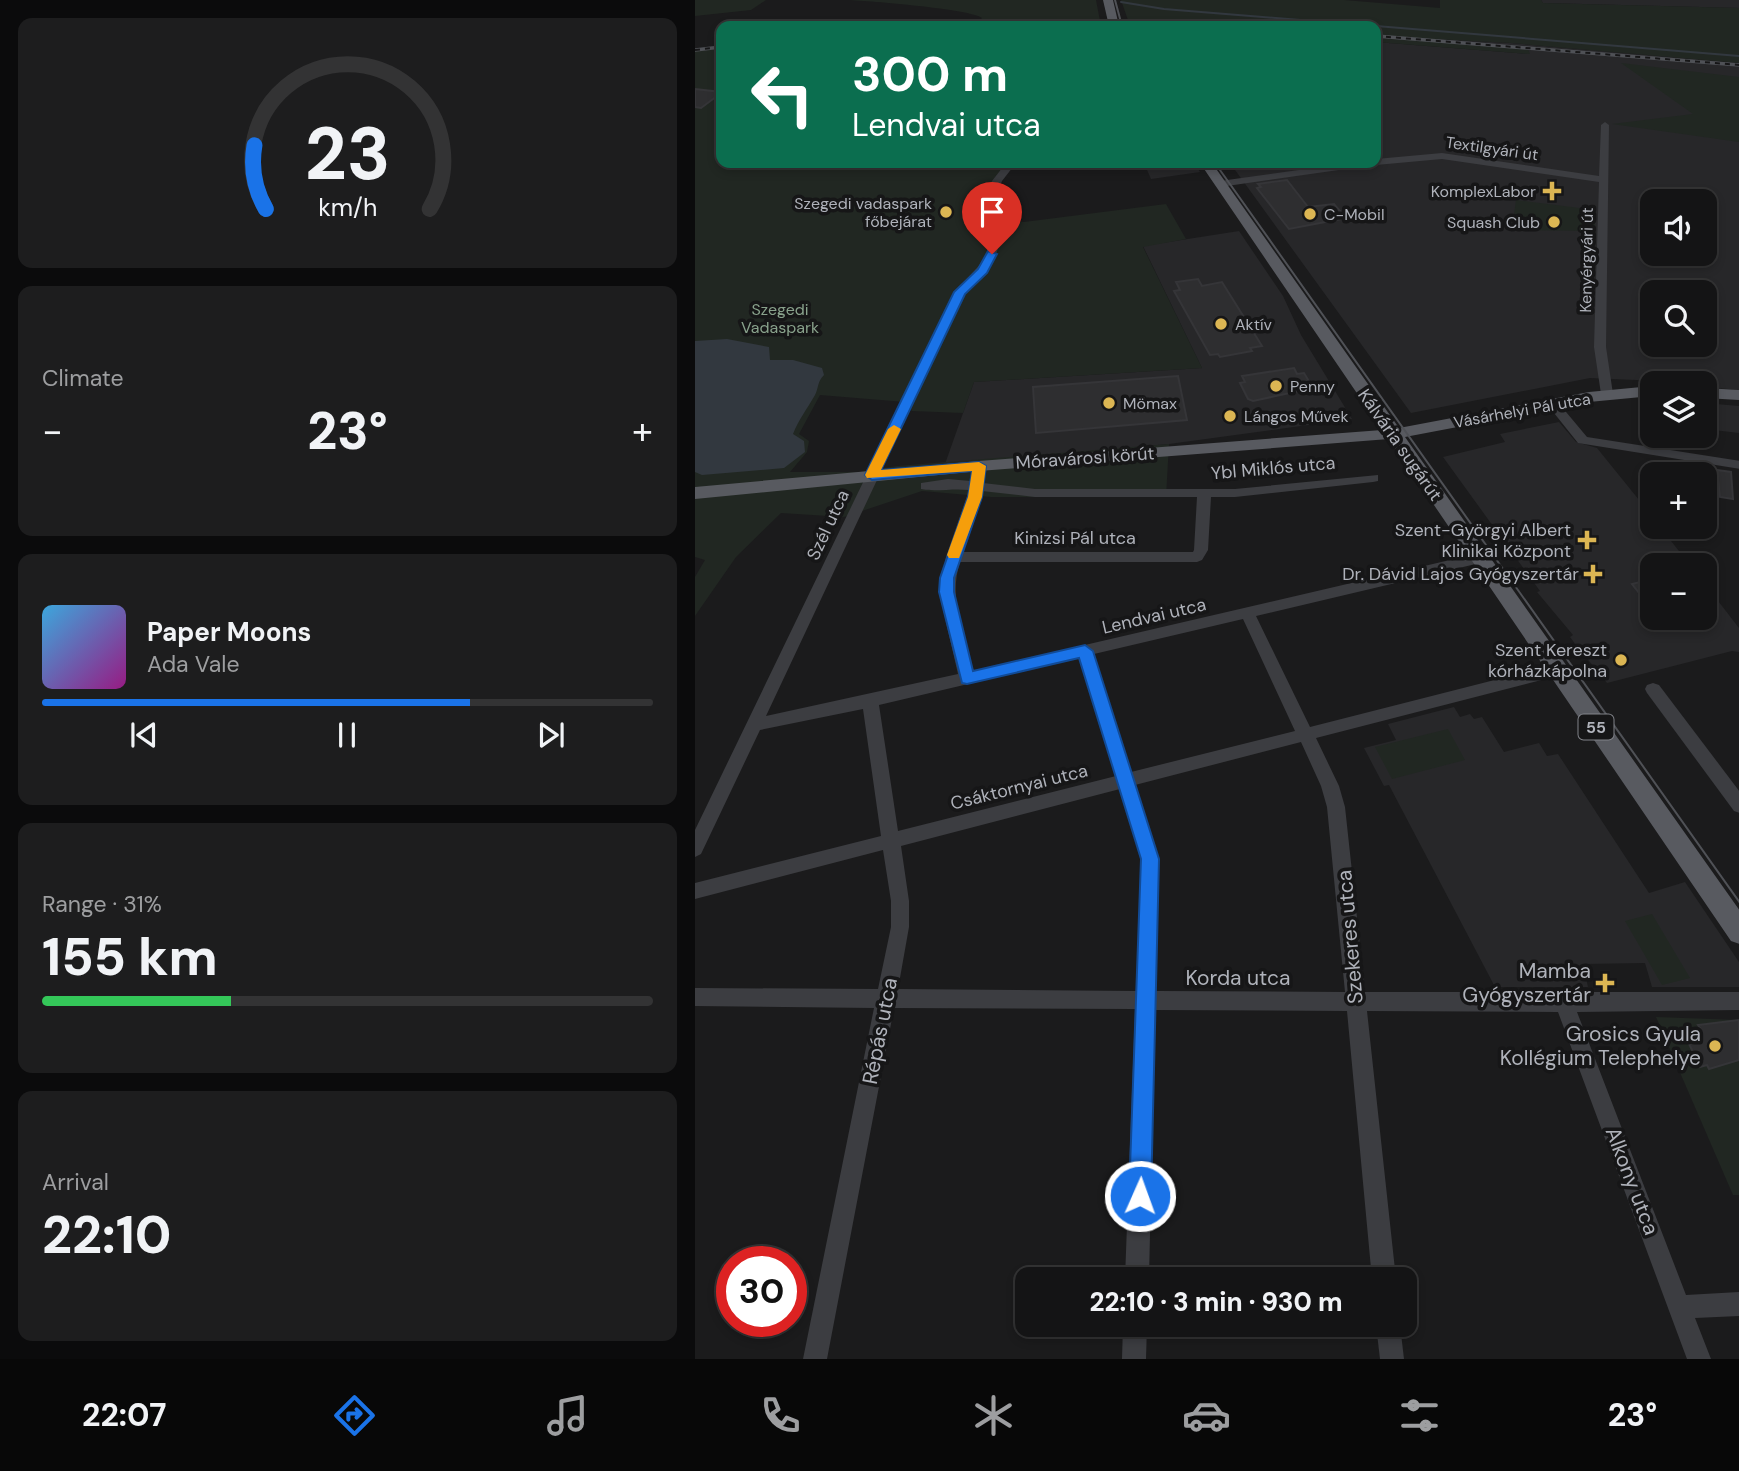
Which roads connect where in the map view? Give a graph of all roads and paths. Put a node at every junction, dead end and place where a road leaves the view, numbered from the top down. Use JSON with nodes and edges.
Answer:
{"nodes":[{"id":1,"x":1108,"y":0,"type":"edge"},
{"id":2,"x":1113,"y":21,"type":"edge"},
{"id":3,"x":1605,"y":125,"type":"dead end"},
{"id":4,"x":1381,"y":162,"type":"edge"},
{"id":5,"x":1007,"y":168,"type":"edge"},
{"id":6,"x":1210,"y":168,"type":"edge"},
{"id":7,"x":1332,"y":168,"type":"edge"},
{"id":8,"x":1604,"y":180,"type":"junction"},
{"id":9,"x":1221,"y":184,"type":"junction"},
{"id":10,"x":1357,"y":385,"type":"junction"},
{"id":11,"x":1640,"y":392,"type":"edge"},
{"id":12,"x":1607,"y":394,"type":"junction"},
{"id":13,"x":1717,"y":394,"type":"edge"},
{"id":14,"x":1739,"y":395,"type":"edge"},
{"id":15,"x":1552,"y":403,"type":"junction"},
{"id":16,"x":1393,"y":434,"type":"junction"},
{"id":17,"x":1347,"y":438,"type":"junction"},
{"id":18,"x":1415,"y":465,"type":"junction"},
{"id":19,"x":1739,"y":465,"type":"edge"},
{"id":20,"x":979,"y":466,"type":"junction"},
{"id":21,"x":872,"y":475,"type":"junction"},
{"id":22,"x":1373,"y":478,"type":"dead end"},
{"id":23,"x":926,"y":486,"type":"dead end"},
{"id":24,"x":977,"y":487,"type":"junction"},
{"id":25,"x":695,"y":493,"type":"edge"},
{"id":26,"x":1204,"y":493,"type":"junction"},
{"id":27,"x":953,"y":557,"type":"junction"},
{"id":28,"x":1480,"y":558,"type":"junction"},
{"id":29,"x":1248,"y":614,"type":"junction"},
{"id":30,"x":1085,"y":651,"type":"junction"},
{"id":31,"x":1557,"y":670,"type":"junction"},
{"id":32,"x":967,"y":678,"type":"junction"},
{"id":33,"x":1653,"y":689,"type":"dead end"},
{"id":34,"x":871,"y":701,"type":"junction"},
{"id":35,"x":753,"y":725,"type":"junction"},
{"id":36,"x":1304,"y":734,"type":"junction"},
{"id":37,"x":1128,"y":780,"type":"junction"},
{"id":38,"x":1739,"y":806,"type":"edge"},
{"id":39,"x":892,"y":841,"type":"junction"},
{"id":40,"x":695,"y":849,"type":"edge"},
{"id":41,"x":695,"y":891,"type":"edge"},
{"id":42,"x":1739,"y":933,"type":"edge"},
{"id":43,"x":695,"y":997,"type":"edge"},
{"id":44,"x":886,"y":998,"type":"junction"},
{"id":45,"x":1147,"y":1001,"type":"junction"},
{"id":46,"x":1355,"y":1001,"type":"junction"},
{"id":47,"x":1739,"y":1001,"type":"edge"},
{"id":48,"x":1564,"y":1003,"type":"junction"},
{"id":49,"x":1137,"y":1267,"type":"edge"},
{"id":50,"x":1383,"y":1267,"type":"edge"},
{"id":51,"x":1739,"y":1304,"type":"edge"},
{"id":52,"x":1680,"y":1307,"type":"junction"},
{"id":53,"x":1135,"y":1337,"type":"edge"},
{"id":54,"x":1389,"y":1337,"type":"edge"},
{"id":55,"x":815,"y":1359,"type":"edge"},
{"id":56,"x":1134,"y":1359,"type":"edge"},
{"id":57,"x":1392,"y":1359,"type":"edge"},
{"id":58,"x":1699,"y":1359,"type":"edge"}],
"edges":[{"from":1,"to":2,"type":"main road"},
{"from":3,"to":8,"type":"street","name":"Kenyérgyári út"},
{"from":4,"to":8,"type":"street","name":"Textilgyári út"},
{"from":5,"to":21,"type":"street","name":"Szél utca"},
{"from":6,"to":9,"type":"main road","name":"Kálvária sugárút","number":"55"},
{"from":7,"to":9,"type":"street"},
{"from":8,"to":12,"type":"street","name":"Kenyérgyári út"},
{"from":9,"to":10,"type":"main road","name":"Kálvária sugárút","number":"55"},
{"from":10,"to":16,"type":"main road","name":"Kálvária sugárút","number":"55"},
{"from":10,"to":17,"type":"main road"},
{"from":11,"to":12,"type":"main road","name":"Vásárhelyi Pál utca"},
{"from":12,"to":15,"type":"main road","name":"Vásárhelyi Pál utca"},
{"from":13,"to":14,"type":"main road"},
{"from":15,"to":16,"type":"main road","name":"Vásárhelyi Pál utca"},
{"from":15,"to":19,"type":"street"},
{"from":16,"to":17,"type":"main road","name":"Móravárosi körút"},
{"from":16,"to":18,"type":"main road","name":"Kálvária sugárút","number":"55"},
{"from":17,"to":18,"type":"main road"},
{"from":17,"to":20,"type":"main road","name":"Móravárosi körút"},
{"from":18,"to":28,"type":"main road","name":"Kálvária sugárút","number":"55"},
{"from":20,"to":21,"type":"main road","name":"Móravárosi körút"},
{"from":20,"to":24,"type":"street"},
{"from":21,"to":25,"type":"main road","name":"Móravárosi körút"},
{"from":21,"to":35,"type":"street","name":"Szél utca"},
{"from":22,"to":26,"type":"street","name":"Ybl Miklós utca"},
{"from":23,"to":24,"type":"street","name":"Ybl Miklós utca"},
{"from":24,"to":26,"type":"street","name":"Ybl Miklós utca"},
{"from":24,"to":27,"type":"street"},
{"from":26,"to":27,"type":"street","name":"Kinizsi Pál utca"},
{"from":27,"to":32,"type":"street"},
{"from":28,"to":29,"type":"street","name":"Lendvai utca"},
{"from":28,"to":31,"type":"main road","name":"Kálvária sugárút","number":"55"},
{"from":29,"to":30,"type":"street","name":"Lendvai utca"},
{"from":29,"to":36,"type":"street","name":"Szekeres utca"},
{"from":30,"to":32,"type":"street","name":"Lendvai utca"},
{"from":30,"to":37,"type":"street"},
{"from":31,"to":36,"type":"street","name":"Csáktornyai utca"},
{"from":31,"to":42,"type":"main road","name":"Kálvária sugárút","number":"55"},
{"from":32,"to":34,"type":"street","name":"Lendvai utca"},
{"from":33,"to":38,"type":"street"},
{"from":34,"to":35,"type":"street","name":"Lendvai utca"},
{"from":34,"to":39,"type":"street","name":"Répás utca"},
{"from":35,"to":40,"type":"street","name":"Szél utca"},
{"from":36,"to":37,"type":"street","name":"Csáktornyai utca"},
{"from":36,"to":46,"type":"street","name":"Szekeres utca"},
{"from":37,"to":39,"type":"street","name":"Csáktornyai utca"},
{"from":37,"to":45,"type":"street"},
{"from":39,"to":41,"type":"street","name":"Csáktornyai utca"},
{"from":39,"to":44,"type":"street","name":"Répás utca"},
{"from":43,"to":44,"type":"street","name":"Korda utca"},
{"from":44,"to":45,"type":"street","name":"Korda utca"},
{"from":44,"to":55,"type":"street","name":"Répás utca"},
{"from":45,"to":46,"type":"street","name":"Korda utca"},
{"from":45,"to":49,"type":"street"},
{"from":46,"to":48,"type":"street","name":"Korda utca"},
{"from":46,"to":50,"type":"street","name":"Szekeres utca"},
{"from":47,"to":48,"type":"street","name":"Korda utca"},
{"from":48,"to":52,"type":"street","name":"Alkony utca"},
{"from":51,"to":52,"type":"street"},
{"from":52,"to":58,"type":"street","name":"Alkony utca"},
{"from":53,"to":56,"type":"street"},
{"from":54,"to":57,"type":"street"}]}
